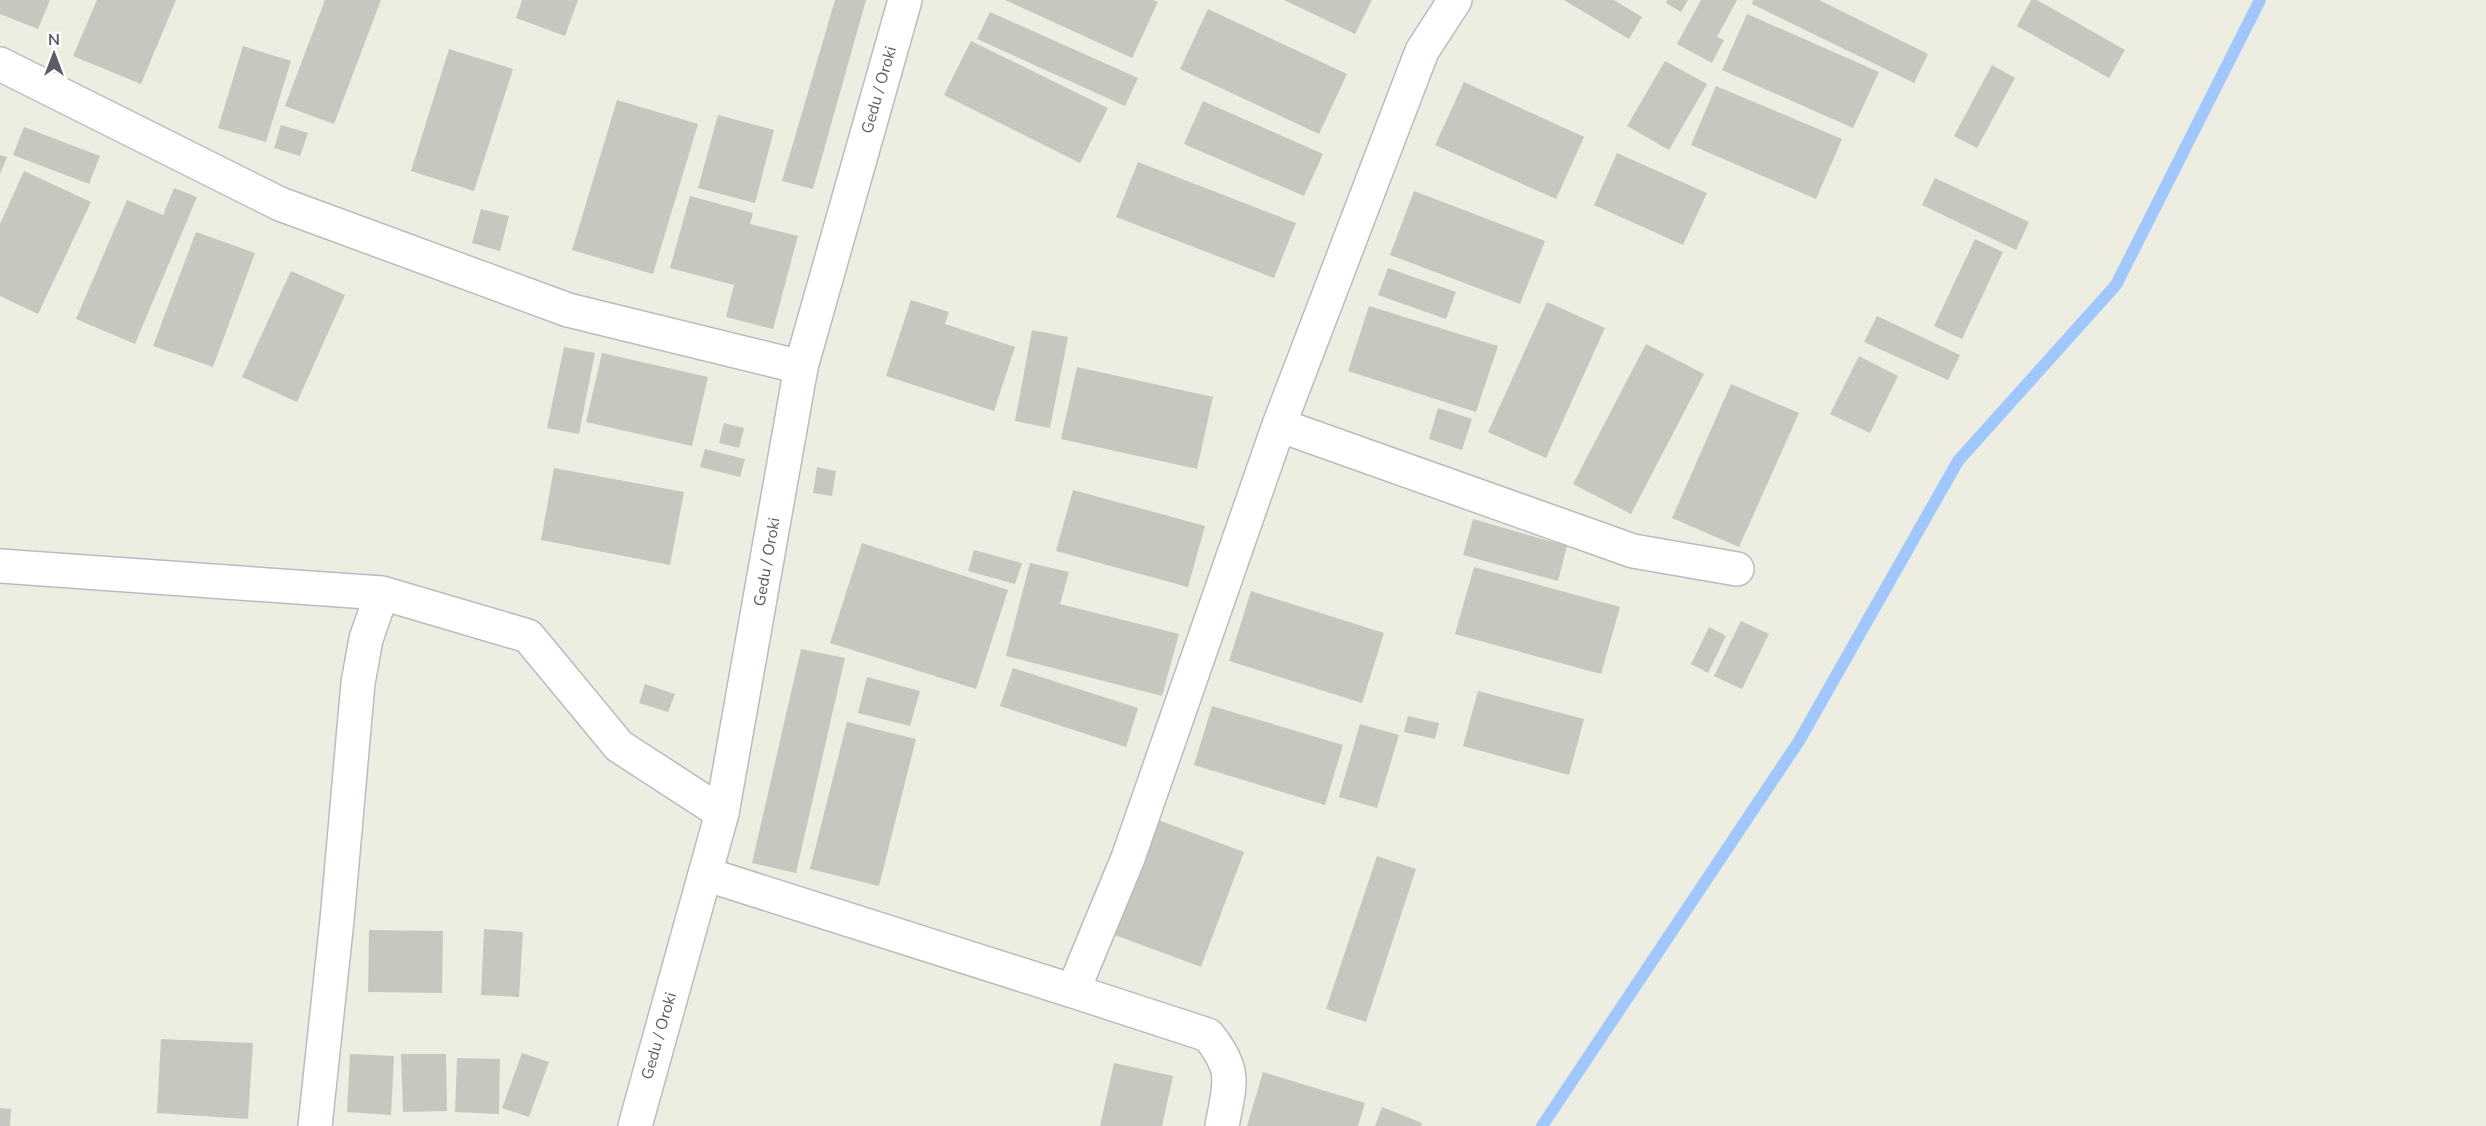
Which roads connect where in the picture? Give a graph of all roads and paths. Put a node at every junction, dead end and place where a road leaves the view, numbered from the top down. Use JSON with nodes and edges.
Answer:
{"nodes":[{"id":1,"x":905,"y":0,"type":"edge"},
{"id":2,"x":1455,"y":0,"type":"edge"},
{"id":3,"x":0,"y":64,"type":"edge"},
{"id":4,"x":801,"y":367,"type":"junction"},
{"id":5,"x":1279,"y":425,"type":"junction"},
{"id":6,"x":0,"y":566,"type":"edge"},
{"id":7,"x":1737,"y":569,"type":"dead end"},
{"id":8,"x":382,"y":593,"type":"junction"},
{"id":9,"x":722,"y":813,"type":"junction"},
{"id":10,"x":705,"y":874,"type":"junction"},
{"id":11,"x":1073,"y":991,"type":"junction"},
{"id":12,"x":315,"y":1126,"type":"edge"},
{"id":13,"x":635,"y":1126,"type":"edge"},
{"id":14,"x":1222,"y":1126,"type":"edge"}],
"edges":[{"from":1,"to":4,"type":"street","name":"Gedu / Oroki"},
{"from":2,"to":5,"type":"street"},
{"from":3,"to":4,"type":"street"},
{"from":4,"to":9,"type":"street","name":"Gedu / Oroki"},
{"from":5,"to":7,"type":"street"},
{"from":5,"to":11,"type":"street"},
{"from":6,"to":8,"type":"street"},
{"from":8,"to":9,"type":"street"},
{"from":8,"to":12,"type":"street"},
{"from":9,"to":10,"type":"street","name":"Gedu / Oroki"},
{"from":10,"to":11,"type":"street"},
{"from":10,"to":13,"type":"street","name":"Gedu / Oroki"},
{"from":11,"to":14,"type":"street"}]}
